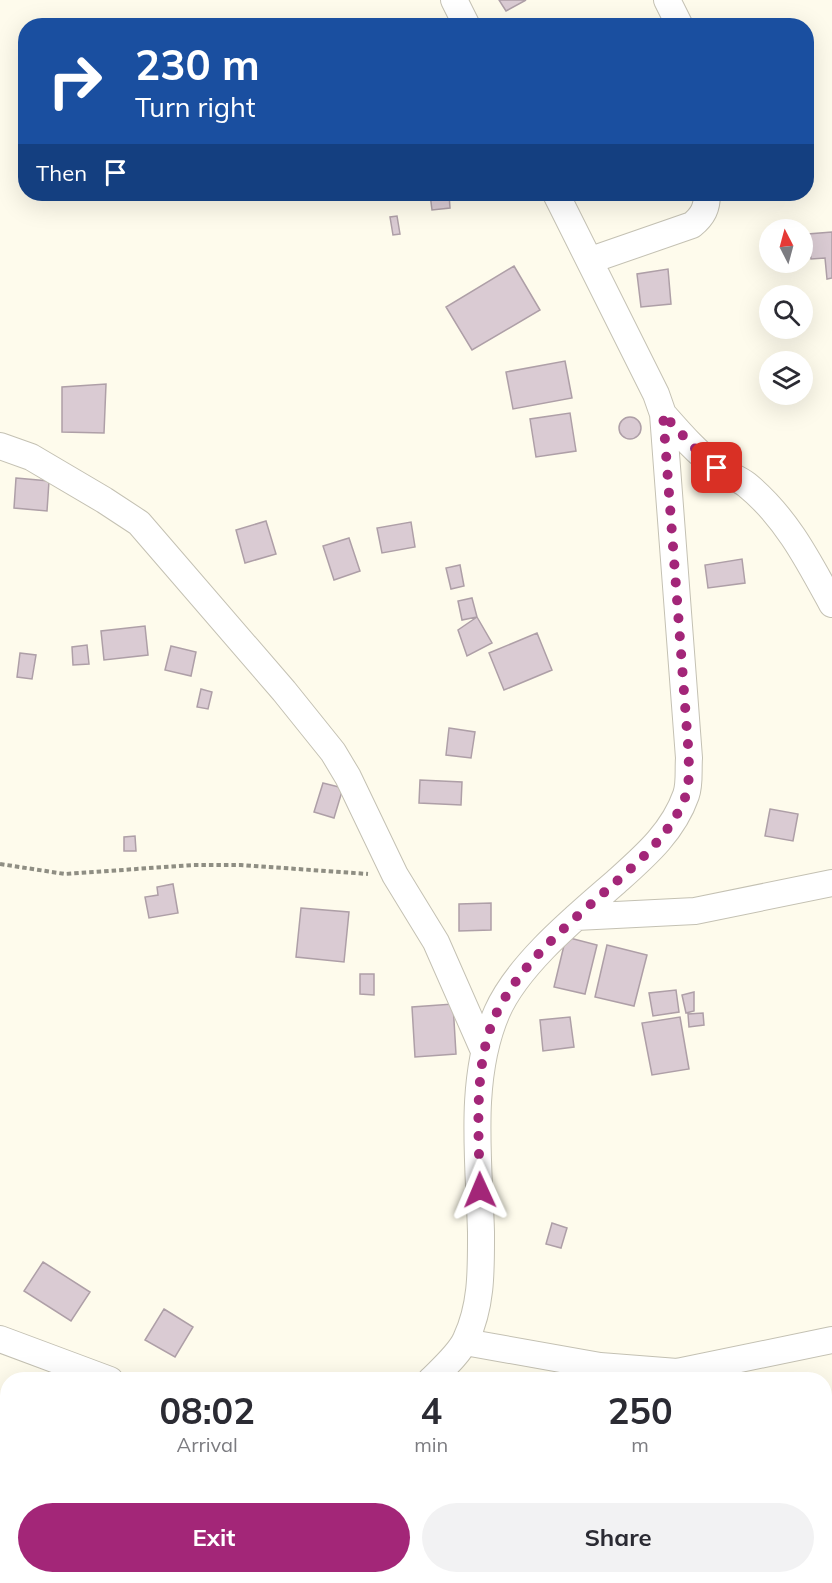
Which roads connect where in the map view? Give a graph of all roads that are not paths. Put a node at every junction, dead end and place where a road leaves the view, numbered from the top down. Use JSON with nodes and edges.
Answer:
{"nodes":[{"id":1,"x":454,"y":0,"type":"edge"},
{"id":2,"x":667,"y":0,"type":"edge"},
{"id":3,"x":464,"y":18,"type":"edge"},
{"id":4,"x":676,"y":18,"type":"edge"},
{"id":5,"x":560,"y":201,"type":"edge"},
{"id":6,"x":707,"y":201,"type":"edge"},
{"id":7,"x":591,"y":260,"type":"junction"},
{"id":8,"x":663,"y":414,"type":"junction"},
{"id":9,"x":0,"y":446,"type":"edge"},
{"id":10,"x":832,"y":604,"type":"edge"},
{"id":11,"x":832,"y":883,"type":"edge"},
{"id":12,"x":576,"y":917,"type":"junction"},
{"id":13,"x":484,"y":1051,"type":"junction"},
{"id":14,"x":0,"y":1339,"type":"edge"},
{"id":15,"x":832,"y":1340,"type":"edge"},
{"id":16,"x":465,"y":1342,"type":"junction"},
{"id":17,"x":89,"y":1372,"type":"edge"},
{"id":18,"x":438,"y":1372,"type":"edge"}],
"edges":[{"from":1,"to":3,"type":"street"},
{"from":2,"to":4,"type":"street"},
{"from":5,"to":7,"type":"street"},
{"from":6,"to":7,"type":"street"},
{"from":7,"to":8,"type":"street"},
{"from":8,"to":10,"type":"street"},
{"from":8,"to":12,"type":"street"},
{"from":9,"to":13,"type":"street"},
{"from":11,"to":12,"type":"street"},
{"from":12,"to":13,"type":"street"},
{"from":13,"to":16,"type":"street"},
{"from":14,"to":17,"type":"street"},
{"from":15,"to":16,"type":"street"},
{"from":16,"to":18,"type":"street"}]}
